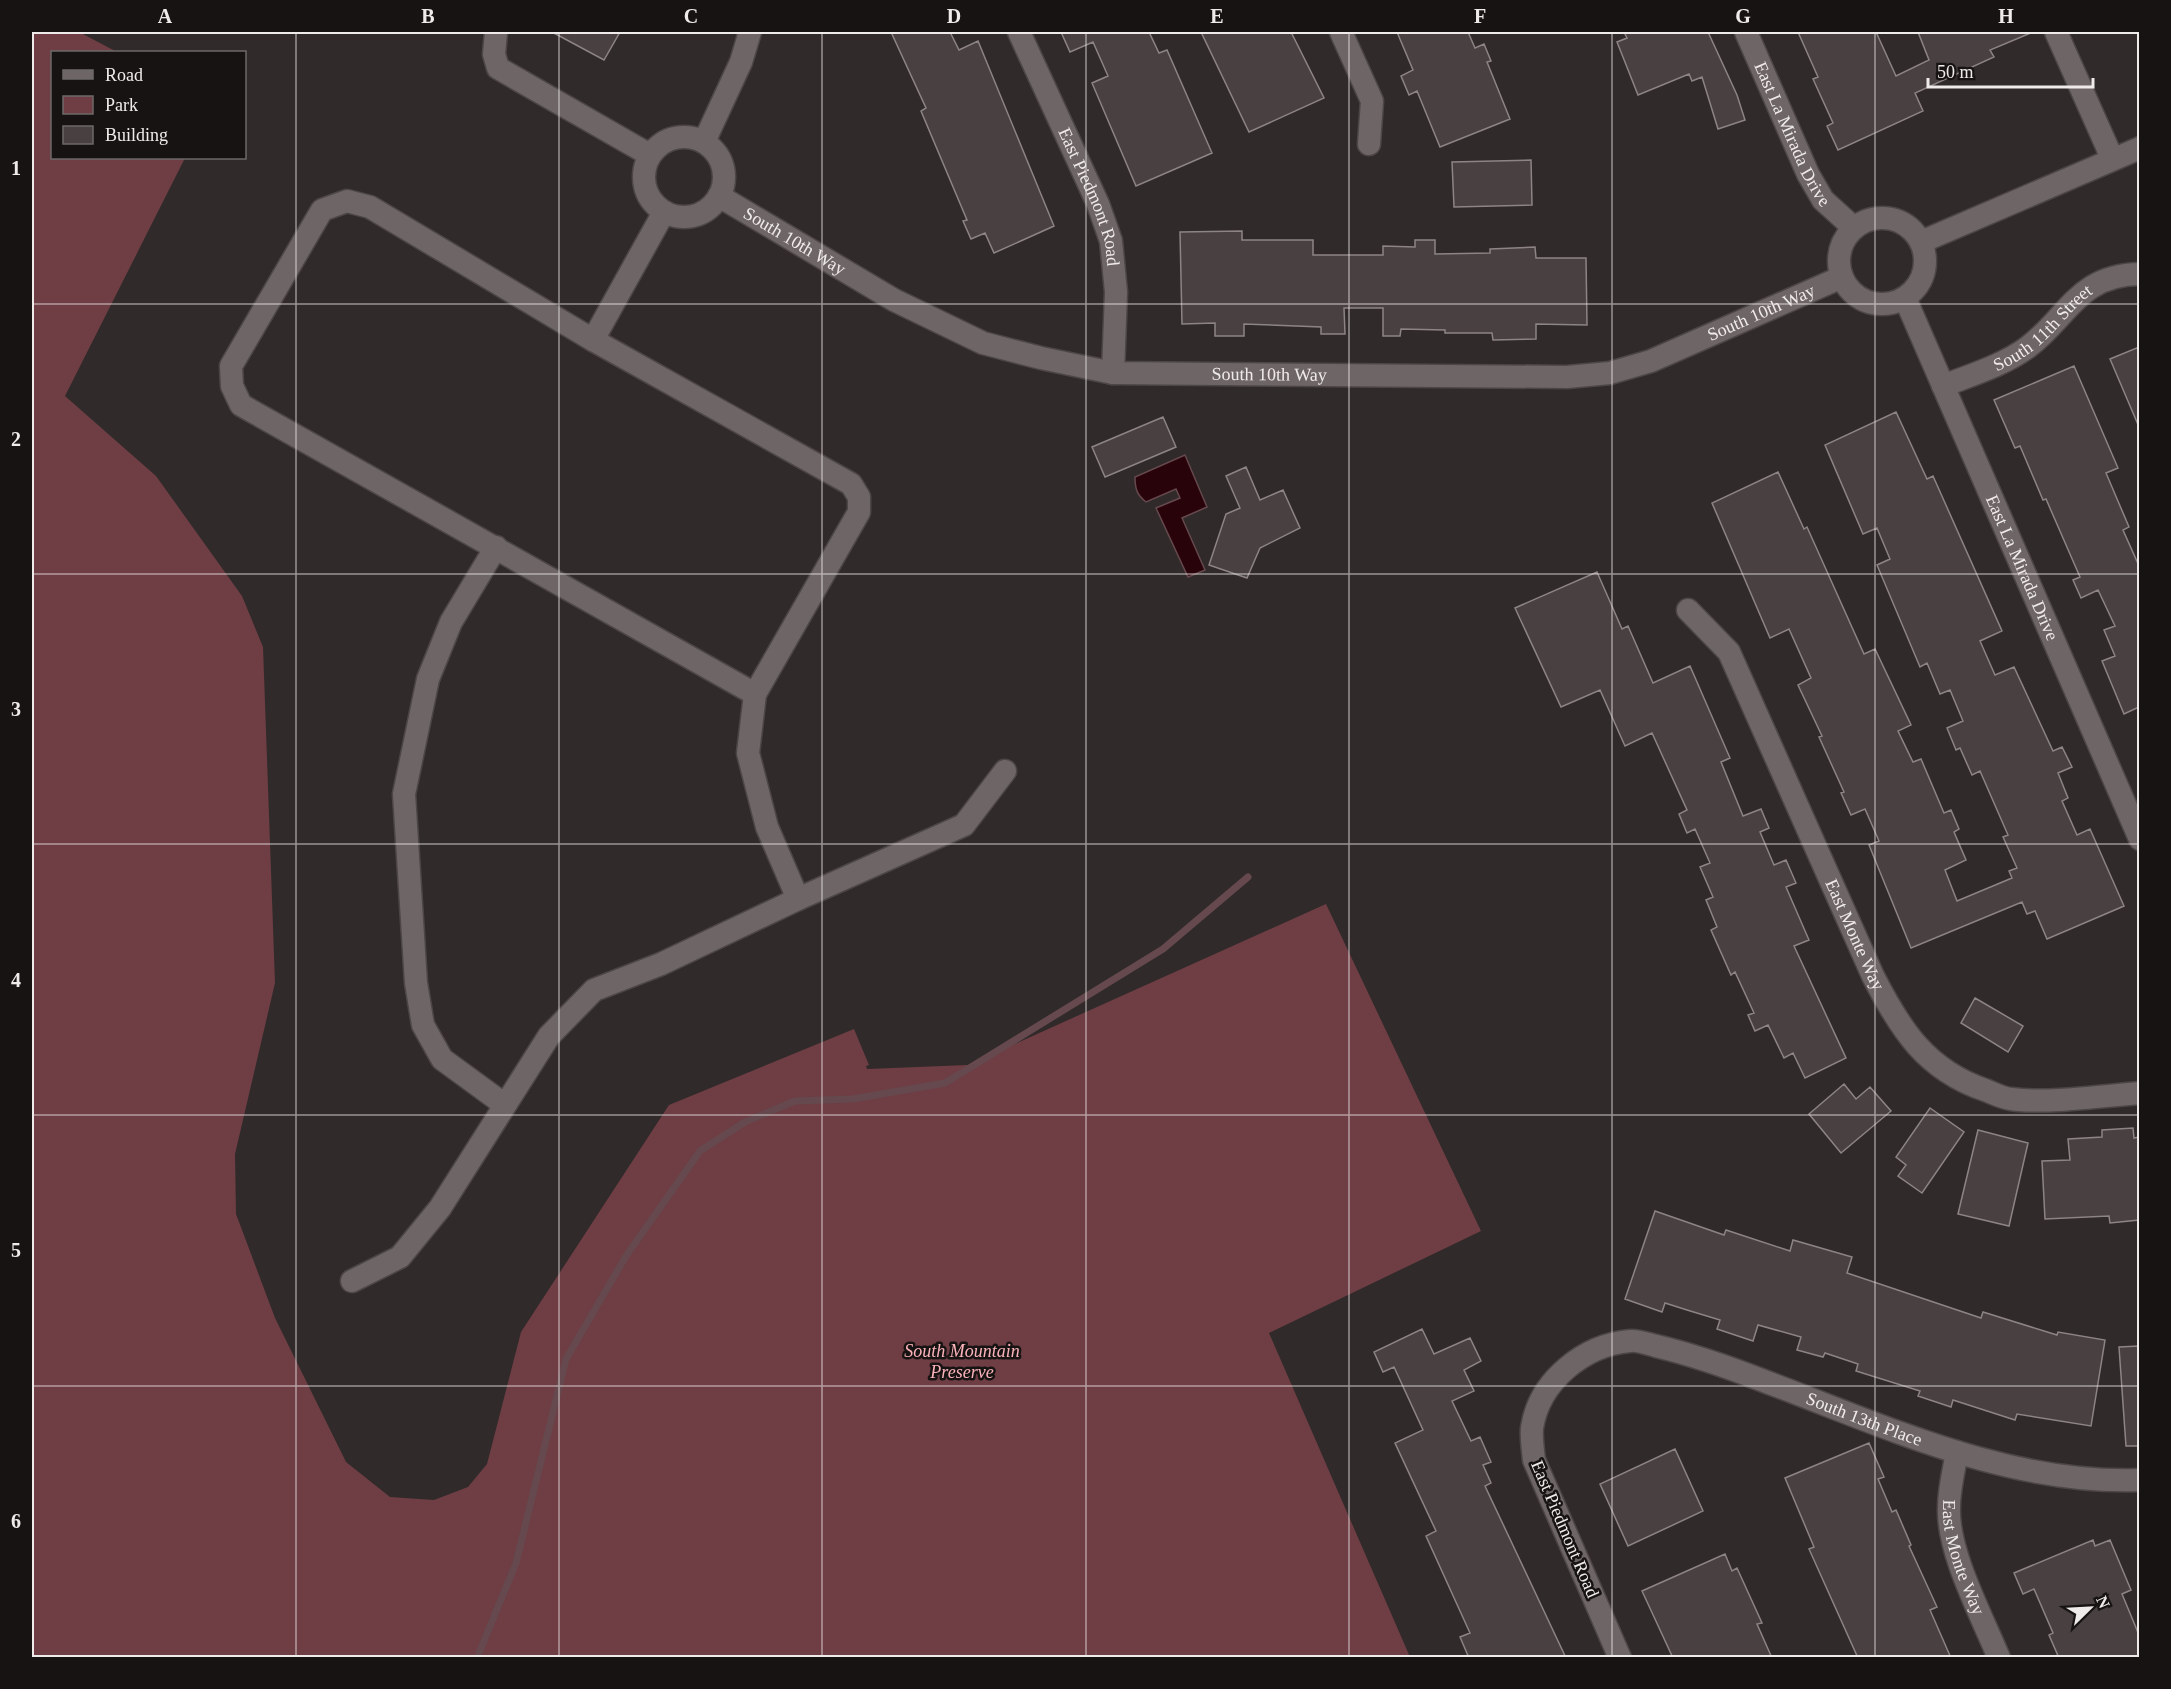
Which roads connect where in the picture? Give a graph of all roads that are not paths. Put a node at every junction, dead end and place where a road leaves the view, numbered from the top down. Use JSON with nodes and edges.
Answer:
{"nodes":[{"id":1,"x":496,"y":32,"type":"edge"},
{"id":2,"x":750,"y":32,"type":"edge"},
{"id":3,"x":1019,"y":32,"type":"edge"},
{"id":4,"x":1341,"y":32,"type":"edge"},
{"id":5,"x":1746,"y":32,"type":"edge"},
{"id":6,"x":2056,"y":32,"type":"edge"},
{"id":7,"x":704,"y":142,"type":"junction"},
{"id":8,"x":1369,"y":144,"type":"dead end"},
{"id":9,"x":2137,"y":146,"type":"edge"},
{"id":10,"x":650,"y":156,"type":"junction"},
{"id":11,"x":2112,"y":158,"type":"junction"},
{"id":12,"x":720,"y":196,"type":"junction"},
{"id":13,"x":664,"y":212,"type":"junction"},
{"id":14,"x":1854,"y":228,"type":"junction"},
{"id":15,"x":1921,"y":242,"type":"junction"},
{"id":16,"x":2139,"y":274,"type":"edge"},
{"id":17,"x":1842,"y":277,"type":"junction"},
{"id":18,"x":1905,"y":298,"type":"junction"},
{"id":19,"x":594,"y":340,"type":"junction"},
{"id":20,"x":1113,"y":373,"type":"junction"},
{"id":21,"x":1943,"y":386,"type":"junction"},
{"id":22,"x":496,"y":547,"type":"junction"},
{"id":23,"x":1688,"y":610,"type":"dead end"},
{"id":24,"x":755,"y":694,"type":"junction"},
{"id":25,"x":1005,"y":771,"type":"dead end"},
{"id":26,"x":2139,"y":839,"type":"edge"},
{"id":27,"x":798,"y":899,"type":"junction"},
{"id":28,"x":2139,"y":1093,"type":"edge"},
{"id":29,"x":505,"y":1105,"type":"junction"},
{"id":30,"x":352,"y":1281,"type":"dead end"},
{"id":31,"x":1594,"y":1349,"type":"joint"},
{"id":32,"x":1957,"y":1452,"type":"junction"},
{"id":33,"x":2139,"y":1480,"type":"edge"},
{"id":34,"x":1620,"y":1658,"type":"edge"},
{"id":35,"x":1999,"y":1658,"type":"edge"}],
"edges":[{"from":1,"to":10,"type":"street"},
{"from":2,"to":7,"type":"street"},
{"from":3,"to":20,"type":"street","name":"East Piedmont Road"},
{"from":4,"to":8,"type":"street"},
{"from":5,"to":14,"type":"street","name":"East La Mirada Drive"},
{"from":6,"to":11,"type":"street"},
{"from":7,"to":10,"type":"street"},
{"from":7,"to":12,"type":"street"},
{"from":9,"to":11,"type":"street"},
{"from":10,"to":13,"type":"street"},
{"from":11,"to":15,"type":"street"},
{"from":12,"to":13,"type":"street"},
{"from":12,"to":20,"type":"street","name":"South 10th Way"},
{"from":13,"to":19,"type":"street"},
{"from":14,"to":15,"type":"street"},
{"from":14,"to":17,"type":"street"},
{"from":15,"to":18,"type":"street"},
{"from":16,"to":21,"type":"street","name":"South 11th Street"},
{"from":17,"to":18,"type":"street"},
{"from":17,"to":20,"type":"street","name":"South 10th Way"},
{"from":18,"to":21,"type":"street","name":"East La Mirada Drive"},
{"from":19,"to":22,"type":"street"},
{"from":19,"to":24,"type":"street"},
{"from":21,"to":26,"type":"street","name":"East La Mirada Drive"},
{"from":22,"to":24,"type":"street"},
{"from":22,"to":29,"type":"street"},
{"from":23,"to":28,"type":"street","name":"East Monte Way"},
{"from":24,"to":27,"type":"street"},
{"from":25,"to":27,"type":"street"},
{"from":27,"to":29,"type":"street"},
{"from":29,"to":30,"type":"street"},
{"from":31,"to":32,"type":"street","name":"South 13th Place"},
{"from":31,"to":34,"type":"street","name":"East Piedmont Road"},
{"from":32,"to":33,"type":"street","name":"South 13th Place"},
{"from":32,"to":35,"type":"street","name":"East Monte Way"}]}
